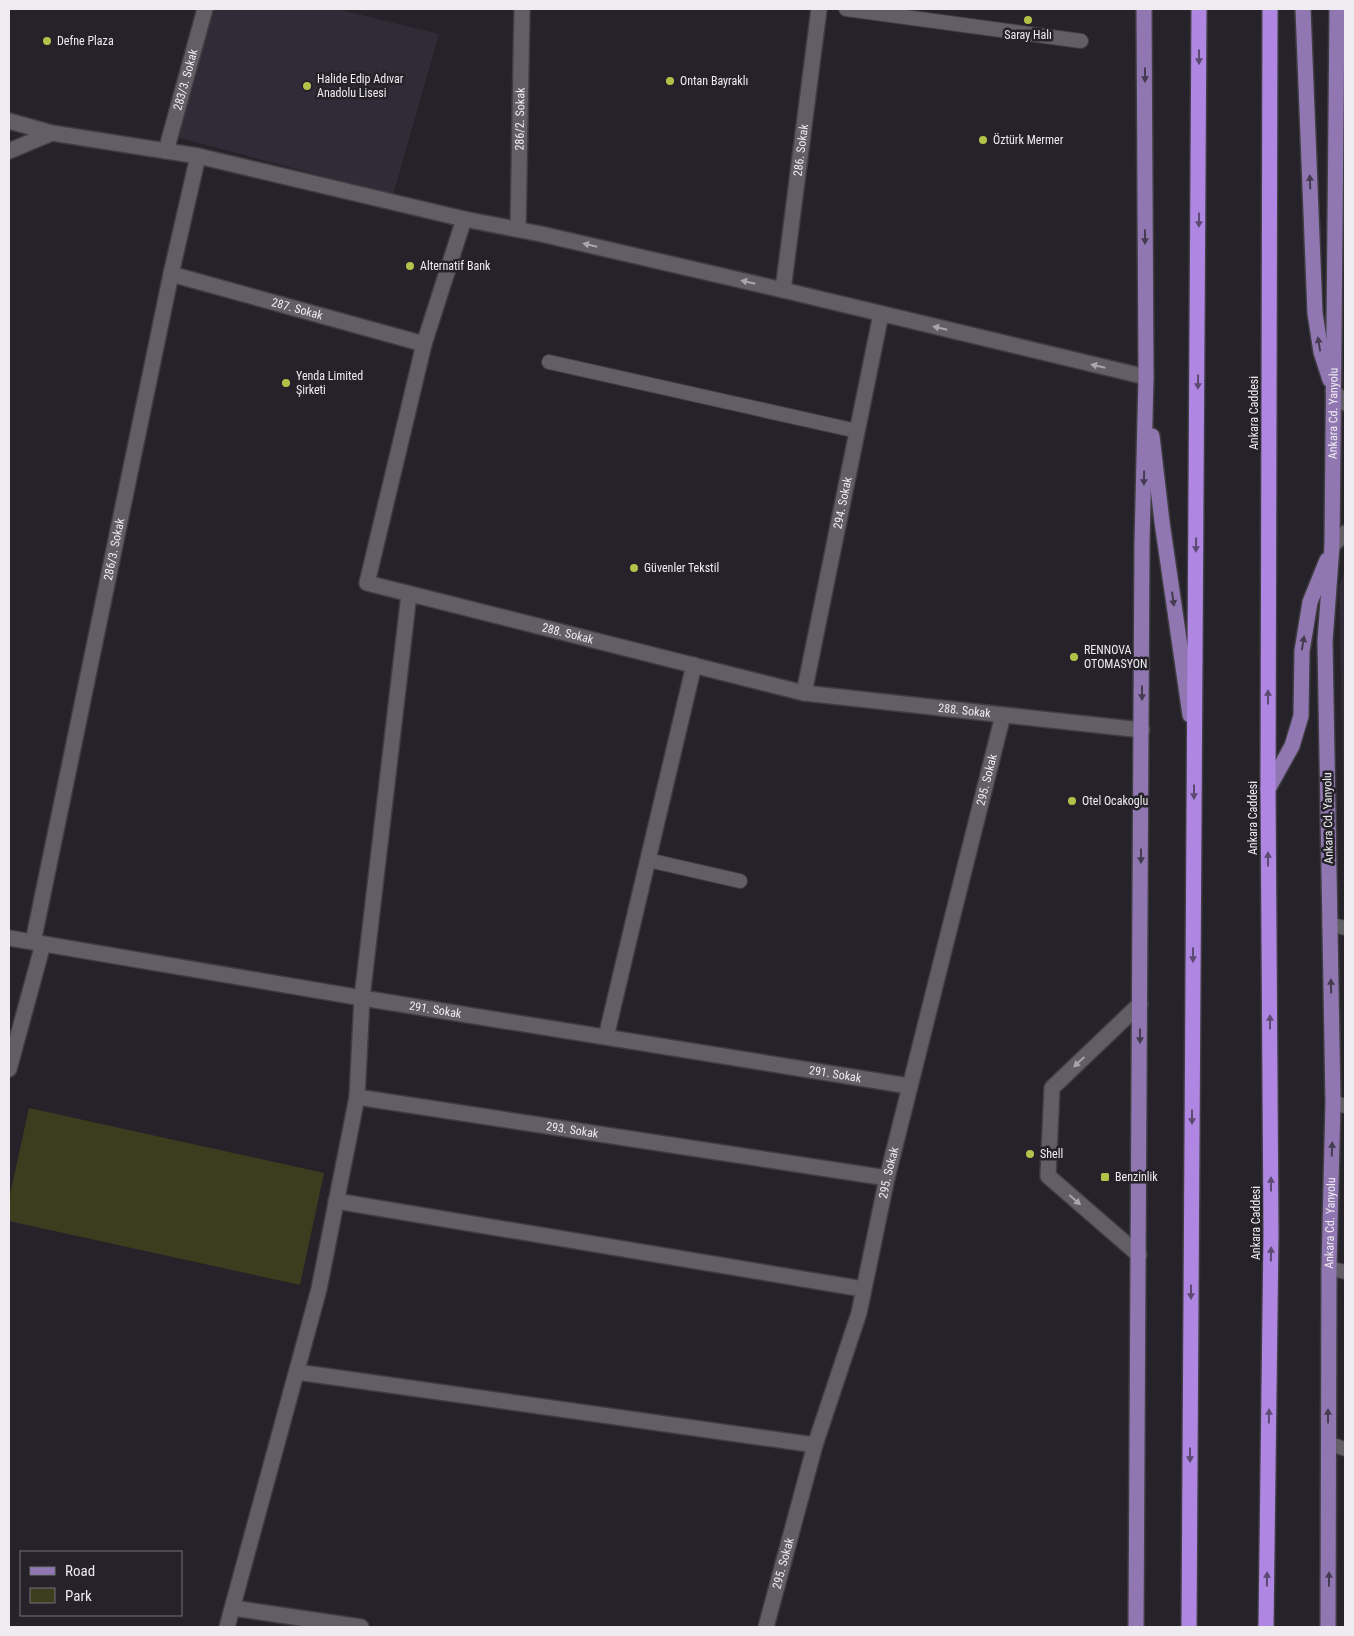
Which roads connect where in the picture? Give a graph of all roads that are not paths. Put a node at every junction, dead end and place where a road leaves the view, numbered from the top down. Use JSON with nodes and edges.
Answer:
{"nodes":[{"id":1,"x":206,"y":9,"type":"edge"},
{"id":2,"x":522,"y":9,"type":"edge"},
{"id":3,"x":818,"y":9,"type":"edge"},
{"id":4,"x":846,"y":9,"type":"edge"},
{"id":5,"x":1144,"y":9,"type":"edge"},
{"id":6,"x":1199,"y":9,"type":"edge"},
{"id":7,"x":1270,"y":9,"type":"edge"},
{"id":8,"x":1303,"y":9,"type":"edge"},
{"id":9,"x":1337,"y":9,"type":"edge"},
{"id":10,"x":1081,"y":41,"type":"dead end"},
{"id":11,"x":9,"y":121,"type":"edge"},
{"id":12,"x":52,"y":133,"type":"junction"},
{"id":13,"x":9,"y":151,"type":"edge"},
{"id":14,"x":166,"y":151,"type":"junction"},
{"id":15,"x":198,"y":156,"type":"junction"},
{"id":16,"x":464,"y":219,"type":"junction"},
{"id":17,"x":518,"y":229,"type":"junction"},
{"id":18,"x":170,"y":274,"type":"junction"},
{"id":19,"x":783,"y":290,"type":"junction"},
{"id":20,"x":881,"y":314,"type":"junction"},
{"id":21,"x":424,"y":344,"type":"junction"},
{"id":22,"x":549,"y":362,"type":"dead end"},
{"id":23,"x":1146,"y":377,"type":"junction"},
{"id":24,"x":1333,"y":391,"type":"junction"},
{"id":25,"x":1345,"y":403,"type":"edge"},
{"id":26,"x":857,"y":431,"type":"junction"},
{"id":27,"x":1345,"y":533,"type":"edge"},
{"id":28,"x":1332,"y":546,"type":"junction"},
{"id":29,"x":409,"y":594,"type":"junction"},
{"id":30,"x":694,"y":665,"type":"junction"},
{"id":31,"x":804,"y":694,"type":"junction"},
{"id":32,"x":1003,"y":715,"type":"junction"},
{"id":33,"x":1142,"y":730,"type":"junction"},
{"id":34,"x":1194,"y":743,"type":"junction"},
{"id":35,"x":1268,"y":789,"type":"junction"},
{"id":36,"x":648,"y":860,"type":"junction"},
{"id":37,"x":740,"y":881,"type":"dead end"},
{"id":38,"x":1329,"y":924,"type":"junction"},
{"id":39,"x":1345,"y":928,"type":"edge"},
{"id":40,"x":9,"y":938,"type":"edge"},
{"id":41,"x":38,"y":943,"type":"junction"},
{"id":42,"x":362,"y":998,"type":"junction"},
{"id":43,"x":1140,"y":1004,"type":"junction"},
{"id":44,"x":606,"y":1037,"type":"junction"},
{"id":45,"x":9,"y":1070,"type":"edge"},
{"id":46,"x":910,"y":1086,"type":"junction"},
{"id":47,"x":357,"y":1097,"type":"junction"},
{"id":48,"x":1339,"y":1104,"type":"edge"},
{"id":49,"x":887,"y":1178,"type":"junction"},
{"id":50,"x":336,"y":1201,"type":"junction"},
{"id":51,"x":1139,"y":1255,"type":"junction"},
{"id":52,"x":1329,"y":1268,"type":"junction"},
{"id":53,"x":1345,"y":1272,"type":"edge"},
{"id":54,"x":864,"y":1290,"type":"junction"},
{"id":55,"x":297,"y":1372,"type":"junction"},
{"id":56,"x":1328,"y":1443,"type":"junction"},
{"id":57,"x":814,"y":1445,"type":"junction"},
{"id":58,"x":1345,"y":1449,"type":"edge"},
{"id":59,"x":233,"y":1608,"type":"junction"},
{"id":60,"x":227,"y":1627,"type":"edge"},
{"id":61,"x":361,"y":1627,"type":"edge"},
{"id":62,"x":766,"y":1627,"type":"edge"},
{"id":63,"x":1136,"y":1627,"type":"edge"},
{"id":64,"x":1188,"y":1627,"type":"edge"},
{"id":65,"x":1266,"y":1627,"type":"edge"},
{"id":66,"x":1328,"y":1627,"type":"edge"}],
"edges":[{"from":1,"to":14,"type":"street","name":"283/3. Sokak"},
{"from":2,"to":17,"type":"street","name":"286/2. Sokak"},
{"from":3,"to":19,"type":"street","name":"286. Sokak"},
{"from":4,"to":10,"type":"lane"},
{"from":5,"to":23,"type":"main road","one_way":true},
{"from":6,"to":34,"type":"highway","one_way":true},
{"from":35,"to":7,"type":"highway","name":"Ankara Caddesi","one_way":true},
{"from":24,"to":8,"type":"main road","one_way":true},
{"from":9,"to":24,"type":"main road","name":"Ankara Cd. Yanyolu"},
{"from":11,"to":12,"type":"street"},
{"from":12,"to":13,"type":"street"},
{"from":12,"to":14,"type":"street"},
{"from":14,"to":15,"type":"street"},
{"from":15,"to":16,"type":"street"},
{"from":15,"to":18,"type":"street","name":"286/3. Sokak"},
{"from":16,"to":17,"type":"street"},
{"from":16,"to":21,"type":"street","name":"288. Sokak"},
{"from":19,"to":17,"type":"street","one_way":true},
{"from":18,"to":21,"type":"street","name":"287. Sokak"},
{"from":18,"to":41,"type":"street","name":"286/3. Sokak"},
{"from":19,"to":20,"type":"street"},
{"from":23,"to":20,"type":"street","one_way":true},
{"from":20,"to":26,"type":"street","name":"294. Sokak"},
{"from":21,"to":29,"type":"street","name":"288. Sokak"},
{"from":22,"to":26,"type":"lane"},
{"from":23,"to":33,"type":"main road","one_way":true},
{"from":23,"to":34,"type":"main road","one_way":true},
{"from":24,"to":25,"type":"street"},
{"from":24,"to":28,"type":"main road","name":"Ankara Cd. Yanyolu"},
{"from":26,"to":31,"type":"street","name":"294. Sokak"},
{"from":27,"to":28,"type":"street"},
{"from":35,"to":28,"type":"main road","one_way":true},
{"from":28,"to":38,"type":"main road","name":"Ankara Cd. Yanyolu"},
{"from":29,"to":30,"type":"street","name":"288. Sokak"},
{"from":29,"to":42,"type":"street"},
{"from":30,"to":31,"type":"street","name":"288. Sokak"},
{"from":30,"to":36,"type":"street"},
{"from":31,"to":32,"type":"street","name":"288. Sokak"},
{"from":32,"to":33,"type":"street","name":"288. Sokak"},
{"from":32,"to":46,"type":"street","name":"295. Sokak"},
{"from":33,"to":43,"type":"main road","one_way":true},
{"from":34,"to":64,"type":"highway","one_way":true},
{"from":65,"to":35,"type":"highway","name":"Ankara Caddesi","one_way":true},
{"from":36,"to":37,"type":"lane"},
{"from":36,"to":44,"type":"street"},
{"from":38,"to":39,"type":"lane"},
{"from":48,"to":38,"type":"main road","name":"Ankara Cd. Yanyolu","one_way":true},
{"from":40,"to":41,"type":"street","name":"291. Sokak"},
{"from":41,"to":42,"type":"street","name":"291. Sokak"},
{"from":41,"to":45,"type":"street","name":"286/3. Sokak"},
{"from":42,"to":44,"type":"street","name":"291. Sokak"},
{"from":42,"to":47,"type":"street"},
{"from":43,"to":51,"type":"main road","one_way":true},
{"from":43,"to":51,"type":"street","one_way":true},
{"from":44,"to":46,"type":"street","name":"291. Sokak"},
{"from":46,"to":49,"type":"street","name":"295. Sokak"},
{"from":47,"to":49,"type":"street","name":"293. Sokak"},
{"from":47,"to":50,"type":"street"},
{"from":52,"to":48,"type":"main road","name":"Ankara Cd. Yanyolu","one_way":true},
{"from":49,"to":54,"type":"street","name":"295. Sokak"},
{"from":50,"to":54,"type":"street"},
{"from":50,"to":55,"type":"street"},
{"from":51,"to":63,"type":"main road"},
{"from":52,"to":53,"type":"lane"},
{"from":56,"to":52,"type":"main road","name":"Ankara Cd. Yanyolu","one_way":true},
{"from":54,"to":57,"type":"street","name":"295. Sokak"},
{"from":55,"to":57,"type":"street"},
{"from":55,"to":59,"type":"street"},
{"from":56,"to":58,"type":"lane"},
{"from":66,"to":56,"type":"main road","name":"Ankara Cd. Yanyolu","one_way":true},
{"from":57,"to":62,"type":"street","name":"295. Sokak"},
{"from":59,"to":60,"type":"street"},
{"from":59,"to":61,"type":"street"}]}
